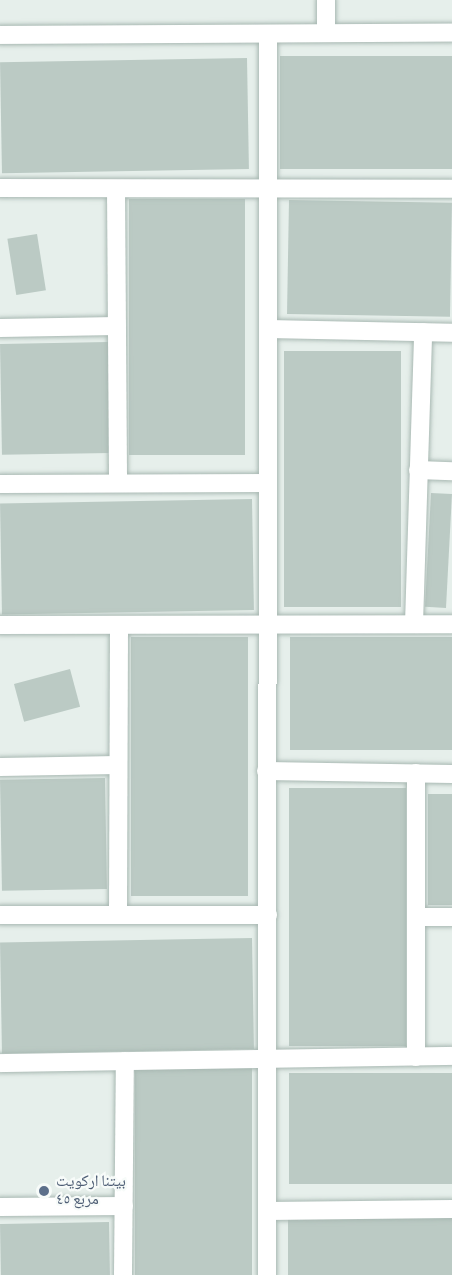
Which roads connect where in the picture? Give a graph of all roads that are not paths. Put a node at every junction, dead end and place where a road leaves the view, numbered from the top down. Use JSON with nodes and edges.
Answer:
{"nodes":[{"id":1,"x":326,"y":0,"type":"edge"},
{"id":2,"x":326,"y":32,"type":"junction"},
{"id":3,"x":452,"y":33,"type":"edge"},
{"id":4,"x":268,"y":34,"type":"junction"},
{"id":5,"x":0,"y":35,"type":"edge"},
{"id":6,"x":0,"y":188,"type":"edge"},
{"id":7,"x":268,"y":188,"type":"junction"},
{"id":8,"x":116,"y":189,"type":"junction"},
{"id":9,"x":452,"y":189,"type":"edge"},
{"id":10,"x":117,"y":327,"type":"junction"},
{"id":11,"x":0,"y":328,"type":"edge"},
{"id":12,"x":268,"y":329,"type":"junction"},
{"id":13,"x":423,"y":333,"type":"junction"},
{"id":14,"x":452,"y":333,"type":"edge"},
{"id":15,"x":418,"y":470,"type":"junction"},
{"id":16,"x":452,"y":471,"type":"edge"},
{"id":17,"x":118,"y":483,"type":"junction"},
{"id":18,"x":268,"y":483,"type":"junction"},
{"id":19,"x":0,"y":484,"type":"edge"},
{"id":20,"x":267,"y":624,"type":"junction"},
{"id":21,"x":414,"y":624,"type":"junction"},
{"id":22,"x":452,"y":624,"type":"edge"},
{"id":23,"x":0,"y":625,"type":"edge"},
{"id":24,"x":119,"y":625,"type":"junction"},
{"id":25,"x":118,"y":765,"type":"junction"},
{"id":26,"x":0,"y":767,"type":"edge"},
{"id":27,"x":266,"y":771,"type":"junction"},
{"id":28,"x":416,"y":773,"type":"junction"},
{"id":29,"x":452,"y":774,"type":"edge"},
{"id":30,"x":118,"y":914,"type":"junction"},
{"id":31,"x":0,"y":915,"type":"edge"},
{"id":32,"x":268,"y":915,"type":"junction"},
{"id":33,"x":416,"y":917,"type":"junction"},
{"id":34,"x":452,"y":917,"type":"edge"},
{"id":35,"x":452,"y":1056,"type":"edge"},
{"id":36,"x":416,"y":1057,"type":"junction"},
{"id":37,"x":267,"y":1059,"type":"junction"},
{"id":38,"x":125,"y":1061,"type":"junction"},
{"id":39,"x":0,"y":1063,"type":"edge"},
{"id":40,"x":124,"y":1206,"type":"junction"},
{"id":41,"x":0,"y":1207,"type":"edge"},
{"id":42,"x":452,"y":1209,"type":"edge"},
{"id":43,"x":267,"y":1211,"type":"junction"},
{"id":44,"x":123,"y":1275,"type":"edge"},
{"id":45,"x":267,"y":1275,"type":"edge"}],
"edges":[{"from":1,"to":2,"type":"street"},
{"from":2,"to":3,"type":"street"},
{"from":2,"to":4,"type":"street"},
{"from":4,"to":5,"type":"street"},
{"from":4,"to":7,"type":"street"},
{"from":6,"to":8,"type":"street"},
{"from":7,"to":8,"type":"street"},
{"from":7,"to":9,"type":"street"},
{"from":7,"to":12,"type":"street"},
{"from":8,"to":10,"type":"street"},
{"from":10,"to":11,"type":"street"},
{"from":10,"to":17,"type":"street"},
{"from":12,"to":13,"type":"street"},
{"from":12,"to":18,"type":"street"},
{"from":13,"to":14,"type":"street"},
{"from":13,"to":15,"type":"street"},
{"from":15,"to":16,"type":"street"},
{"from":15,"to":21,"type":"street"},
{"from":17,"to":18,"type":"street"},
{"from":17,"to":19,"type":"street"},
{"from":18,"to":20,"type":"street"},
{"from":20,"to":21,"type":"street"},
{"from":20,"to":24,"type":"street"},
{"from":20,"to":27,"type":"street"},
{"from":21,"to":22,"type":"street"},
{"from":23,"to":24,"type":"street"},
{"from":24,"to":25,"type":"street"},
{"from":25,"to":26,"type":"street"},
{"from":25,"to":30,"type":"street"},
{"from":27,"to":28,"type":"street"},
{"from":27,"to":32,"type":"street"},
{"from":28,"to":29,"type":"street"},
{"from":28,"to":33,"type":"street"},
{"from":30,"to":31,"type":"street"},
{"from":30,"to":32,"type":"street"},
{"from":32,"to":37,"type":"street"},
{"from":33,"to":34,"type":"street"},
{"from":33,"to":36,"type":"street"},
{"from":35,"to":36,"type":"street"},
{"from":36,"to":37,"type":"street"},
{"from":37,"to":38,"type":"street"},
{"from":37,"to":43,"type":"street"},
{"from":38,"to":39,"type":"street"},
{"from":38,"to":40,"type":"street"},
{"from":40,"to":41,"type":"street"},
{"from":40,"to":44,"type":"street"},
{"from":42,"to":43,"type":"street"},
{"from":43,"to":45,"type":"street"}]}
